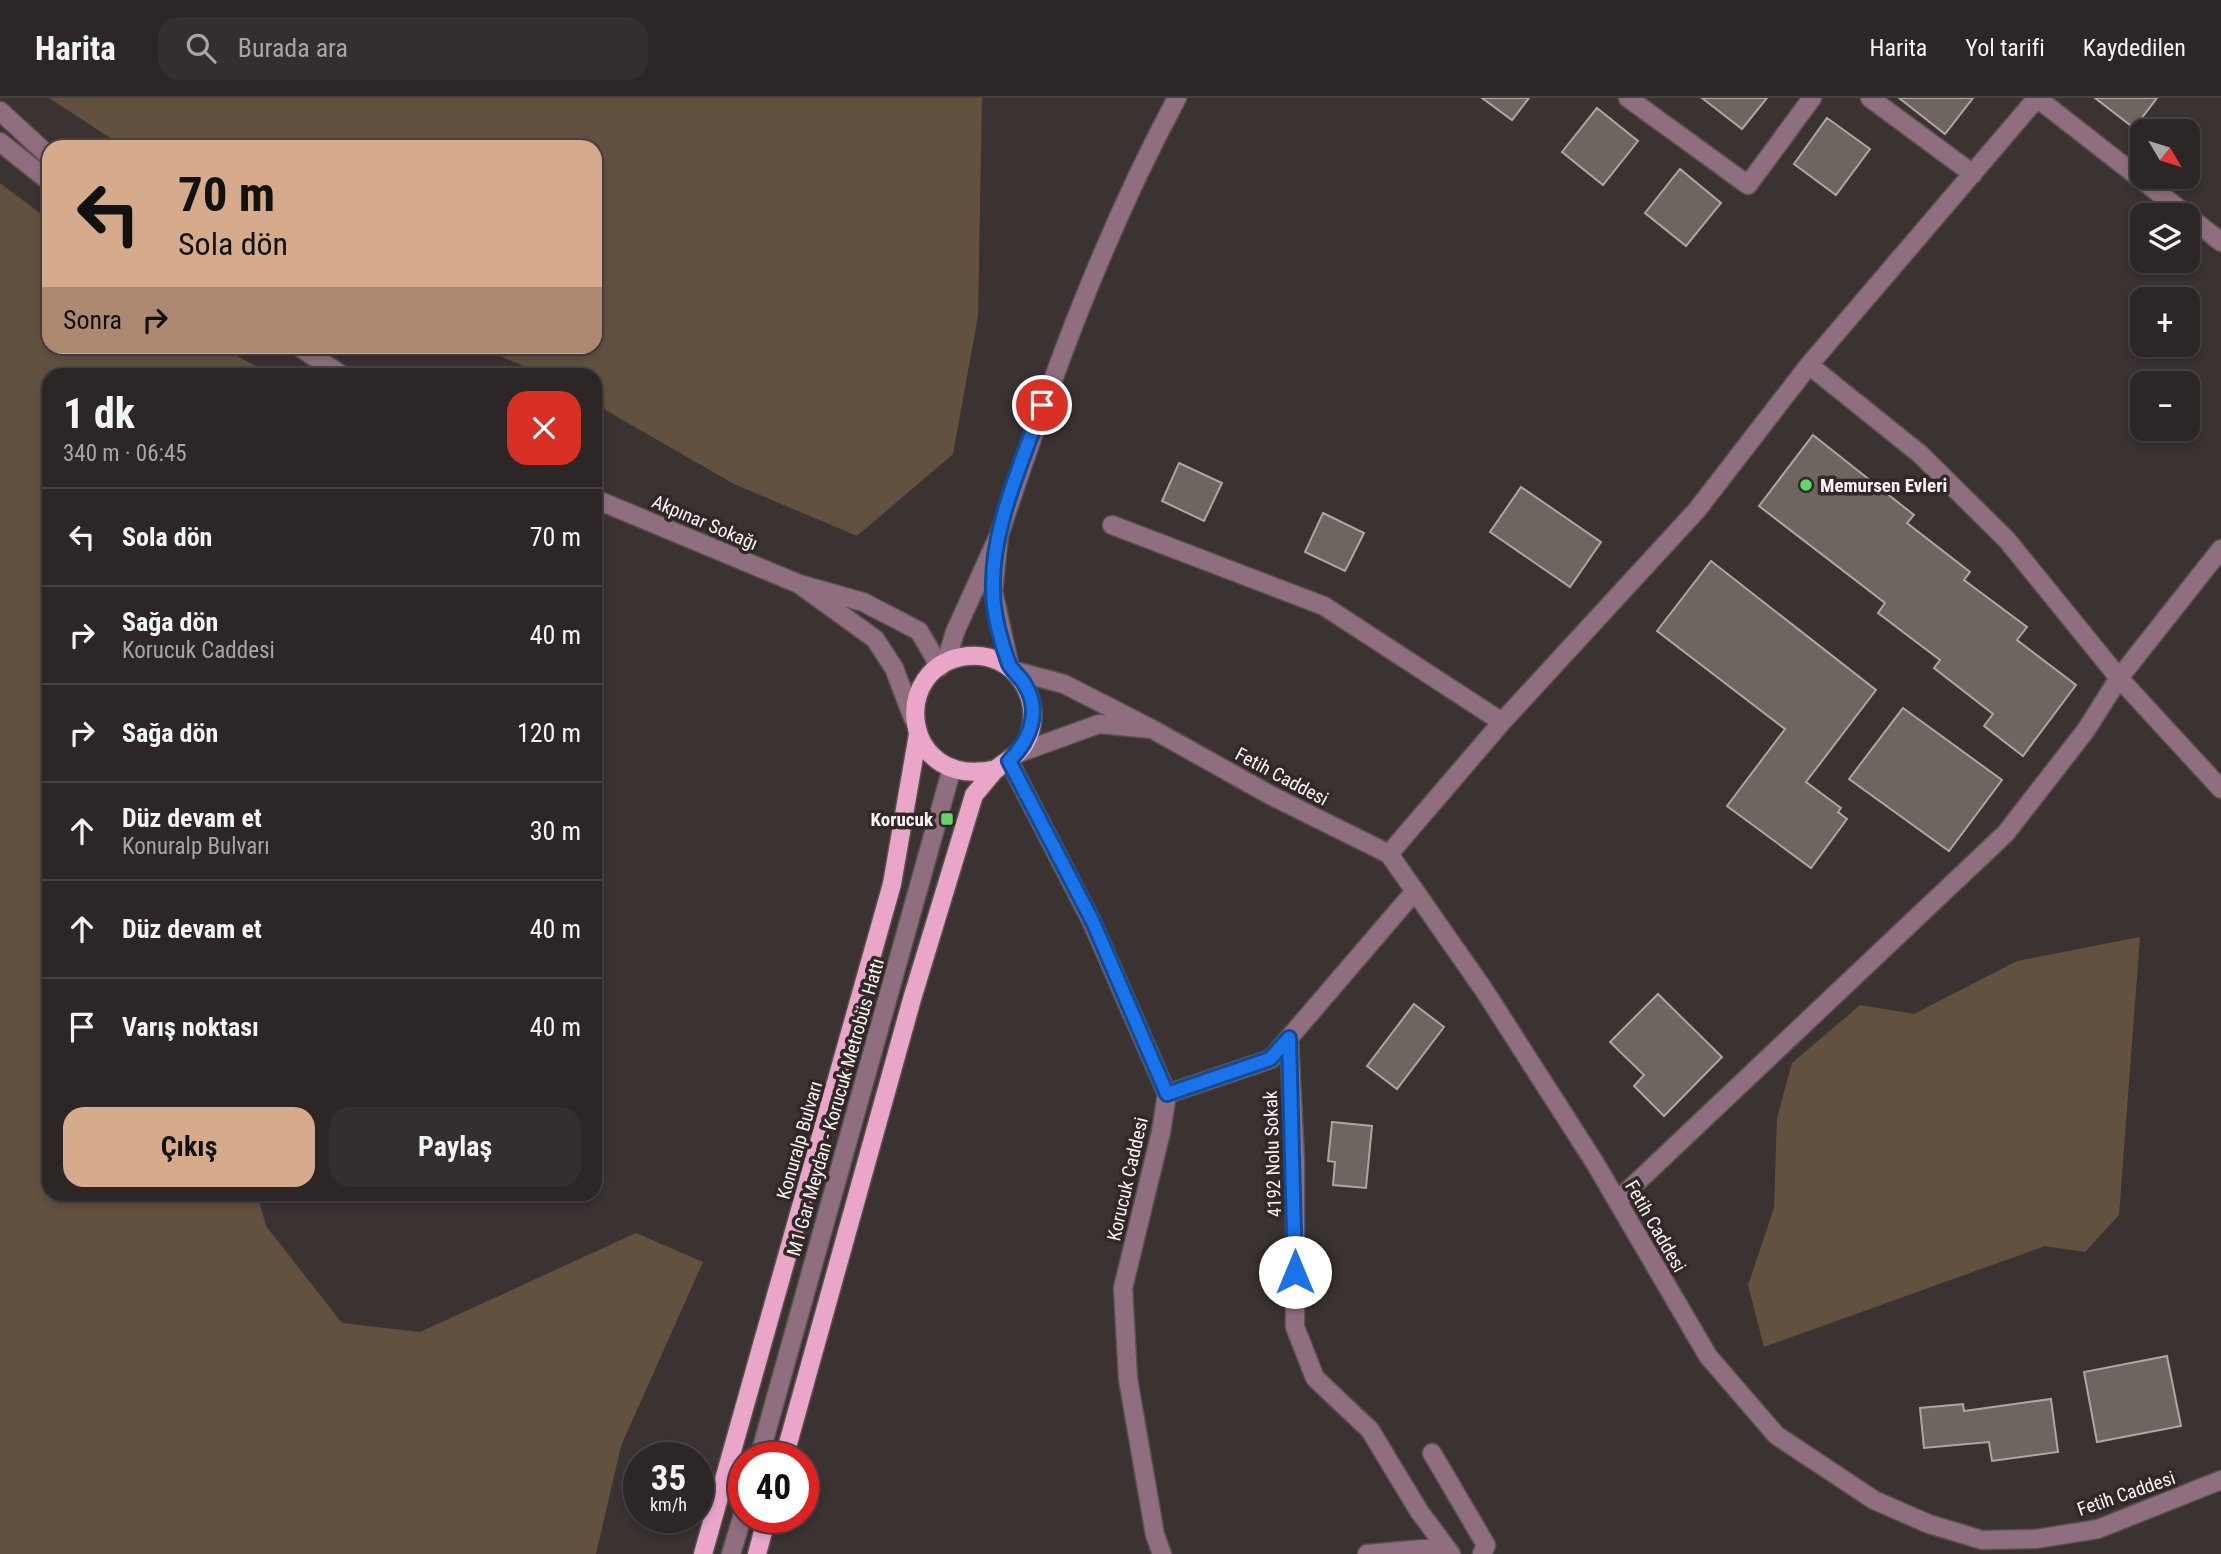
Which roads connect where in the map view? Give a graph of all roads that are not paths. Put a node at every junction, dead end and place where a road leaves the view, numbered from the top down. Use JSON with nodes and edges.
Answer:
{"nodes":[{"id":1,"x":1177,"y":98,"type":"edge"},
{"id":2,"x":1628,"y":98,"type":"edge"},
{"id":3,"x":1812,"y":98,"type":"edge"},
{"id":4,"x":1870,"y":98,"type":"edge"},
{"id":5,"x":2037,"y":98,"type":"edge"},
{"id":6,"x":1653,"y":105,"type":"edge"},
{"id":7,"x":0,"y":111,"type":"edge"},
{"id":8,"x":0,"y":142,"type":"edge"},
{"id":9,"x":42,"y":150,"type":"edge"},
{"id":10,"x":1973,"y":174,"type":"junction"},
{"id":11,"x":42,"y":175,"type":"edge"},
{"id":12,"x":2172,"y":203,"type":"edge"},
{"id":13,"x":2200,"y":225,"type":"edge"},
{"id":14,"x":2221,"y":242,"type":"edge"},
{"id":15,"x":310,"y":354,"type":"edge"},
{"id":16,"x":1809,"y":365,"type":"junction"},
{"id":17,"x":331,"y":368,"type":"edge"},
{"id":18,"x":602,"y":502,"type":"edge"},
{"id":19,"x":1112,"y":525,"type":"dead end"},
{"id":20,"x":999,"y":535,"type":"junction"},
{"id":21,"x":2221,"y":549,"type":"edge"},
{"id":22,"x":799,"y":584,"type":"junction"},
{"id":23,"x":943,"y":664,"type":"junction"},
{"id":24,"x":1013,"y":669,"type":"junction"},
{"id":25,"x":2119,"y":678,"type":"junction"},
{"id":26,"x":1502,"y":722,"type":"junction"},
{"id":27,"x":916,"y":726,"type":"junction"},
{"id":28,"x":1152,"y":729,"type":"junction"},
{"id":29,"x":1007,"y":761,"type":"junction"},
{"id":30,"x":952,"y":768,"type":"junction"},
{"id":31,"x":2221,"y":789,"type":"edge"},
{"id":32,"x":1390,"y":855,"type":"junction"},
{"id":33,"x":1415,"y":891,"type":"junction"},
{"id":34,"x":1289,"y":1038,"type":"junction"},
{"id":35,"x":1167,"y":1094,"type":"junction"},
{"id":36,"x":1617,"y":1201,"type":"junction"},
{"id":37,"x":763,"y":1442,"type":"edge"},
{"id":38,"x":788,"y":1442,"type":"edge"},
{"id":39,"x":1433,"y":1453,"type":"dead end"},
{"id":40,"x":2221,"y":1480,"type":"edge"},
{"id":41,"x":737,"y":1533,"type":"edge"},
{"id":42,"x":763,"y":1533,"type":"edge"},
{"id":43,"x":1448,"y":1550,"type":"edge"},
{"id":44,"x":703,"y":1554,"type":"edge"},
{"id":45,"x":731,"y":1554,"type":"edge"},
{"id":46,"x":757,"y":1554,"type":"edge"},
{"id":47,"x":1162,"y":1554,"type":"edge"},
{"id":48,"x":1367,"y":1554,"type":"edge"},
{"id":49,"x":1482,"y":1554,"type":"edge"}],
"edges":[{"from":1,"to":20,"type":"street"},
{"from":2,"to":6,"type":"street"},
{"from":3,"to":6,"type":"street"},
{"from":4,"to":10,"type":"street"},
{"from":5,"to":10,"type":"street"},
{"from":5,"to":12,"type":"street"},
{"from":7,"to":9,"type":"street"},
{"from":8,"to":11,"type":"street"},
{"from":10,"to":16,"type":"street"},
{"from":13,"to":14,"type":"street"},
{"from":15,"to":17,"type":"street"},
{"from":16,"to":25,"type":"street"},
{"from":16,"to":26,"type":"street"},
{"from":18,"to":22,"type":"street","name":"Akpınar Sokağı"},
{"from":19,"to":26,"type":"street"},
{"from":20,"to":23,"type":"street"},
{"from":20,"to":24,"type":"street"},
{"from":21,"to":25,"type":"street"},
{"from":22,"to":23,"type":"street","name":"Akpınar Sokağı"},
{"from":22,"to":27,"type":"street","name":"Akpınar Sokağı"},
{"from":23,"to":24,"type":"main road"},
{"from":23,"to":27,"type":"main road"},
{"from":24,"to":28,"type":"street","name":"Fetih Caddesi"},
{"from":24,"to":29,"type":"main road"},
{"from":25,"to":31,"type":"street"},
{"from":25,"to":36,"type":"street"},
{"from":26,"to":32,"type":"street"},
{"from":27,"to":30,"type":"main road"},
{"from":27,"to":44,"type":"main road","name":"Konuralp Bulvarı"},
{"from":28,"to":29,"type":"street","name":"Fetih Caddesi"},
{"from":28,"to":32,"type":"street","name":"Fetih Caddesi"},
{"from":29,"to":30,"type":"main road"},
{"from":29,"to":35,"type":"street"},
{"from":29,"to":38,"type":"main road"},
{"from":30,"to":37,"type":"street","name":"M1 Gar Meydan - Korucuk Metrobüs Hattı"},
{"from":32,"to":33,"type":"street","name":"Fetih Caddesi"},
{"from":33,"to":34,"type":"street"},
{"from":33,"to":36,"type":"street","name":"Fetih Caddesi"},
{"from":34,"to":35,"type":"street"},
{"from":34,"to":43,"type":"street","name":"4192 Nolu Sokak"},
{"from":35,"to":47,"type":"street","name":"Korucuk Caddesi"},
{"from":36,"to":40,"type":"street","name":"Fetih Caddesi"},
{"from":39,"to":49,"type":"street"},
{"from":41,"to":45,"type":"street"},
{"from":42,"to":46,"type":"main road"},
{"from":43,"to":48,"type":"street"}]}
